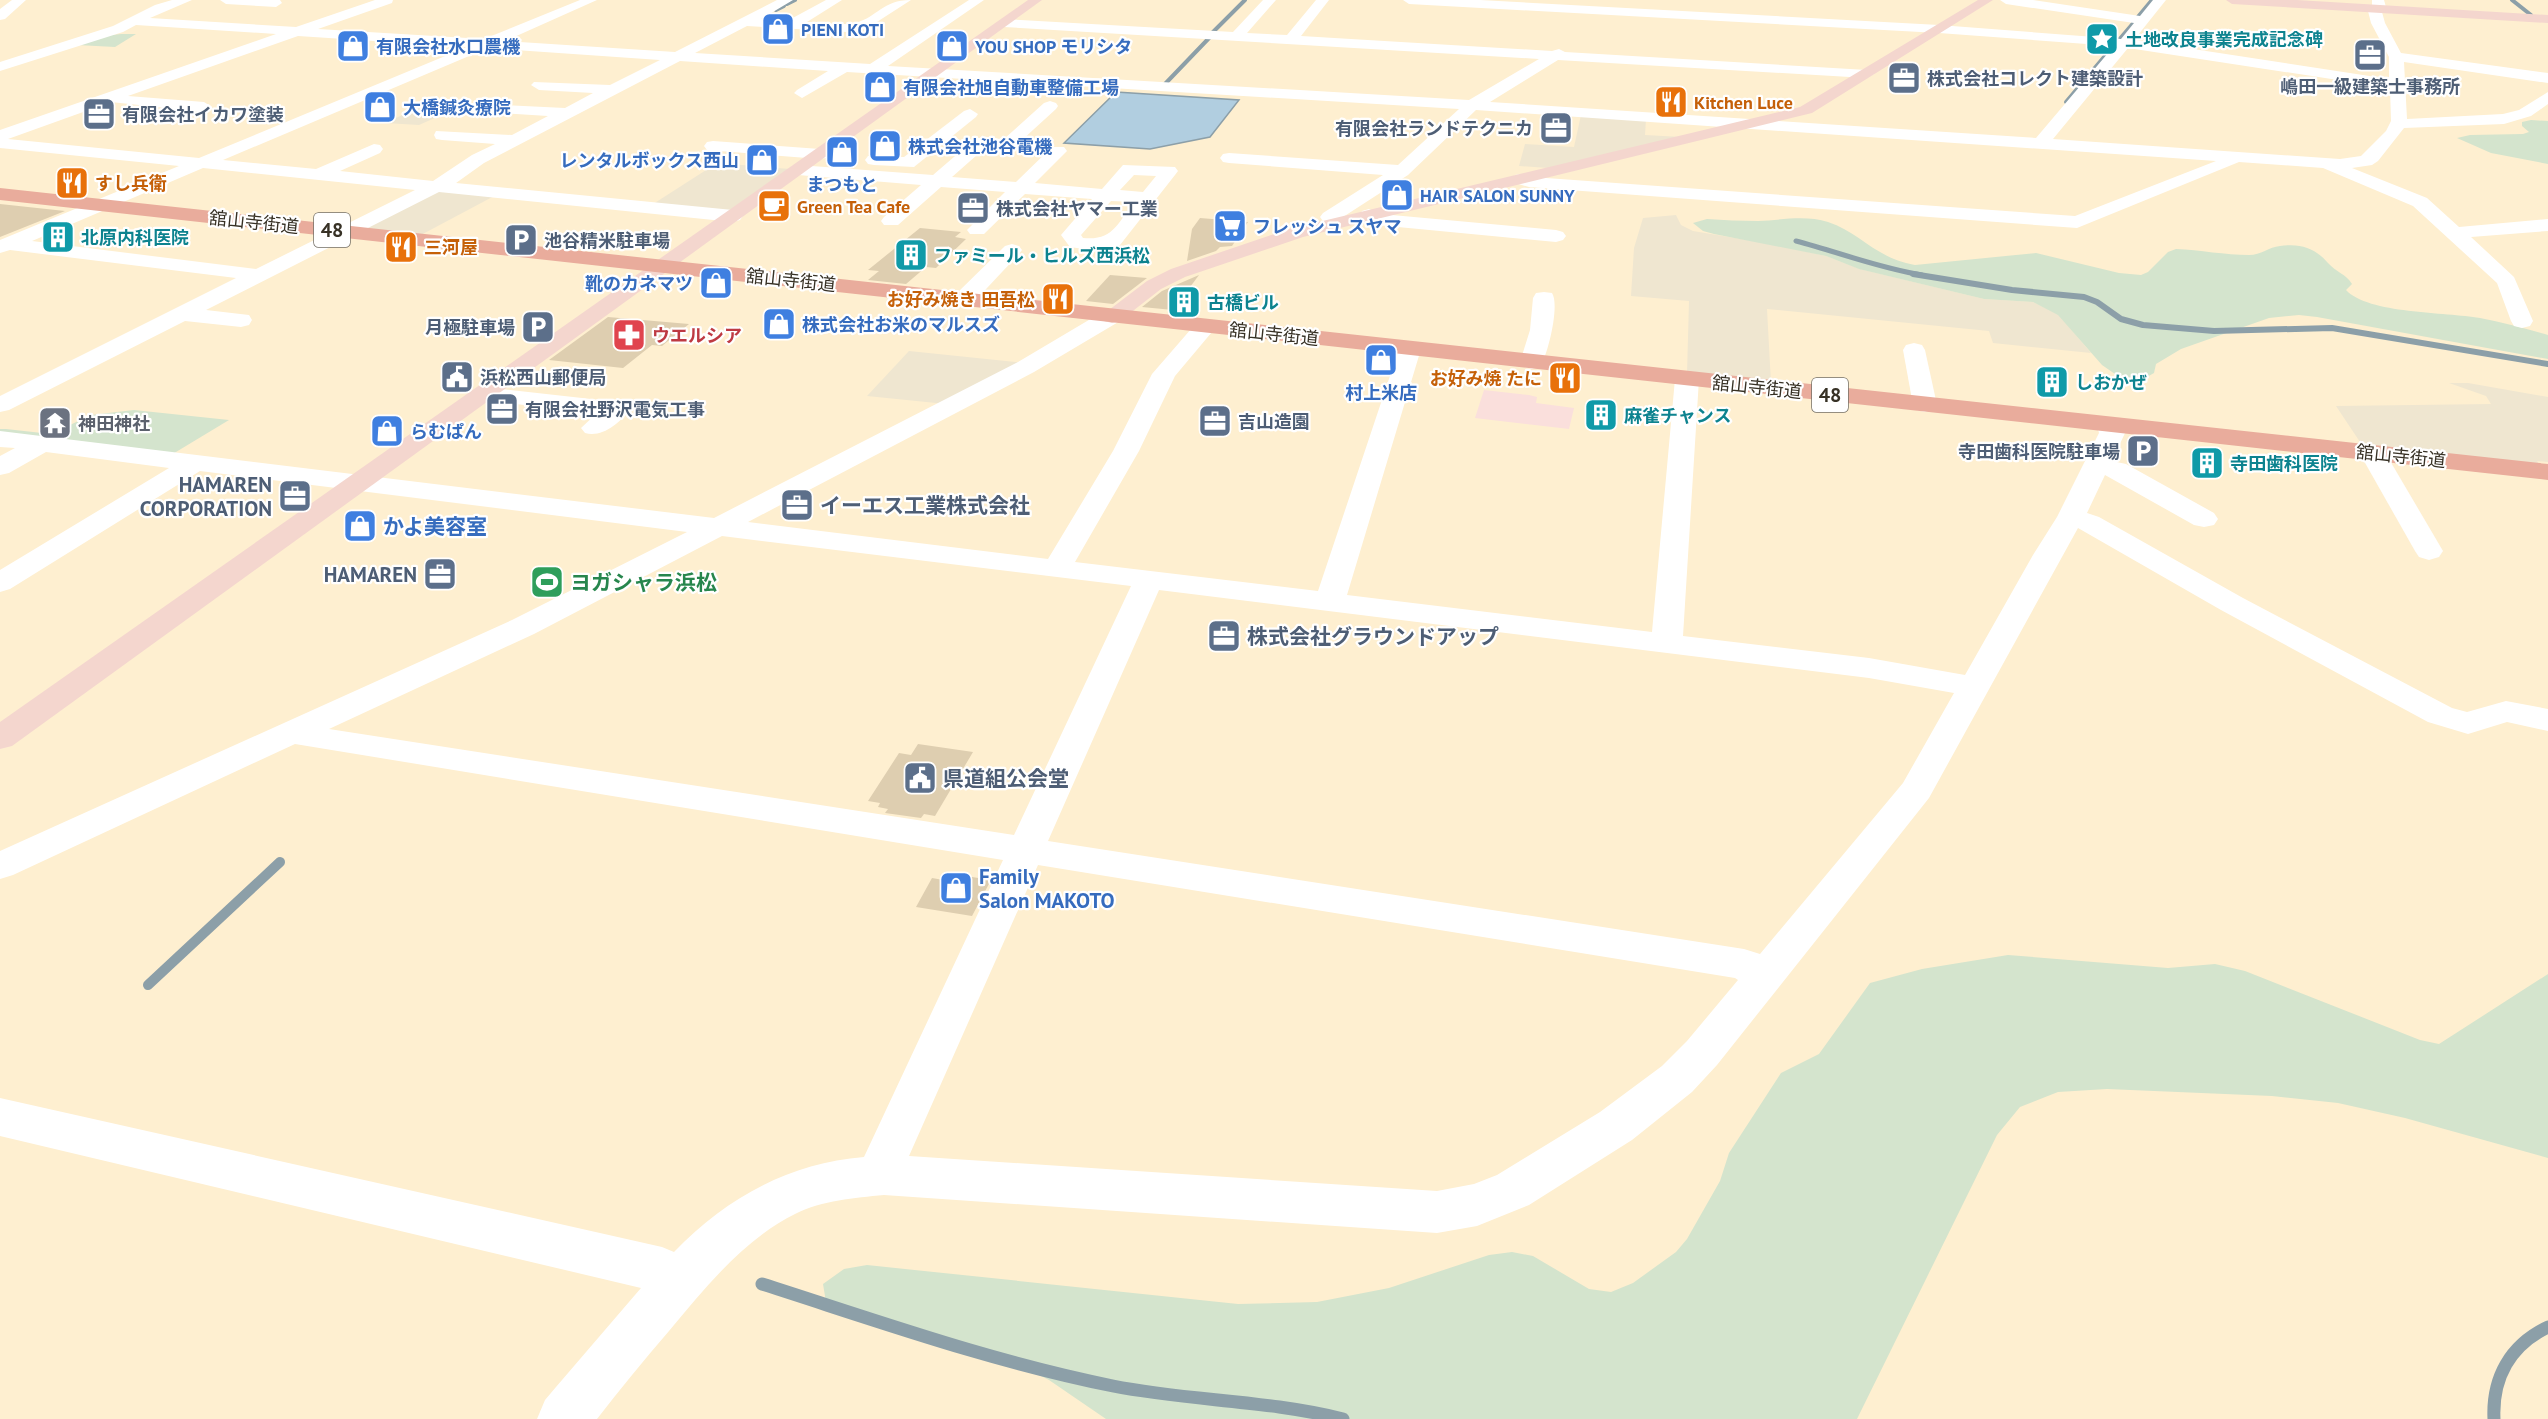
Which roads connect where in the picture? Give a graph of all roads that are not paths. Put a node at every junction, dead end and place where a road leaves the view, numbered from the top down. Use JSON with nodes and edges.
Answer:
{"nodes":[{"id":1,"x":19,"y":0,"type":"edge"},
{"id":2,"x":226,"y":0,"type":"edge"},
{"id":3,"x":387,"y":0,"type":"edge"},
{"id":4,"x":591,"y":0,"type":"edge"},
{"id":5,"x":787,"y":0,"type":"edge"},
{"id":6,"x":836,"y":0,"type":"edge"},
{"id":7,"x":905,"y":0,"type":"edge"},
{"id":8,"x":978,"y":0,"type":"edge"},
{"id":9,"x":1036,"y":0,"type":"edge"},
{"id":10,"x":1270,"y":0,"type":"edge"},
{"id":11,"x":1323,"y":0,"type":"edge"},
{"id":12,"x":1409,"y":0,"type":"edge"},
{"id":13,"x":1634,"y":0,"type":"edge"},
{"id":14,"x":1987,"y":0,"type":"edge"},
{"id":15,"x":2006,"y":0,"type":"edge"},
{"id":16,"x":2160,"y":0,"type":"edge"},
{"id":17,"x":2232,"y":0,"type":"edge"},
{"id":18,"x":0,"y":1,"type":"edge"},
{"id":19,"x":1467,"y":2,"type":"edge"},
{"id":20,"x":276,"y":3,"type":"dead end"},
{"id":21,"x":190,"y":4,"type":"edge"},
{"id":22,"x":2377,"y":5,"type":"edge"},
{"id":23,"x":1613,"y":12,"type":"junction"},
{"id":24,"x":0,"y":16,"type":"edge"},
{"id":25,"x":2548,"y":18,"type":"edge"},
{"id":26,"x":2143,"y":20,"type":"junction"},
{"id":27,"x":135,"y":21,"type":"junction"},
{"id":28,"x":745,"y":22,"type":"junction"},
{"id":29,"x":1004,"y":23,"type":"junction"},
{"id":30,"x":791,"y":25,"type":"junction"},
{"id":31,"x":1595,"y":26,"type":"dead end"},
{"id":32,"x":847,"y":28,"type":"junction"},
{"id":33,"x":1939,"y":30,"type":"junction"},
{"id":34,"x":300,"y":31,"type":"junction"},
{"id":35,"x":1237,"y":36,"type":"junction"},
{"id":36,"x":1291,"y":39,"type":"junction"},
{"id":37,"x":827,"y":40,"type":"dead end"},
{"id":38,"x":1576,"y":40,"type":"dead end"},
{"id":39,"x":489,"y":43,"type":"junction"},
{"id":40,"x":2124,"y":43,"type":"junction"},
{"id":41,"x":1,"y":51,"type":"edge"},
{"id":42,"x":807,"y":51,"type":"dead end"},
{"id":43,"x":42,"y":54,"type":"junction"},
{"id":44,"x":1557,"y":54,"type":"junction"},
{"id":45,"x":679,"y":56,"type":"junction"},
{"id":46,"x":2396,"y":57,"type":"junction"},
{"id":47,"x":788,"y":63,"type":"junction"},
{"id":48,"x":0,"y":67,"type":"edge"},
{"id":49,"x":844,"y":67,"type":"junction"},
{"id":50,"x":873,"y":69,"type":"junction"},
{"id":51,"x":934,"y":73,"type":"junction"},
{"id":52,"x":563,"y":74,"type":"dead end"},
{"id":53,"x":1867,"y":74,"type":"junction"},
{"id":54,"x":2548,"y":78,"type":"edge"},
{"id":55,"x":634,"y":79,"type":"junction"},
{"id":56,"x":539,"y":85,"type":"dead end"},
{"id":57,"x":2398,"y":85,"type":"junction"},
{"id":58,"x":612,"y":90,"type":"junction"},
{"id":59,"x":802,"y":93,"type":"dead end"},
{"id":60,"x":2548,"y":97,"type":"edge"},
{"id":61,"x":103,"y":99,"type":"junction"},
{"id":62,"x":204,"y":106,"type":"dead end"},
{"id":63,"x":468,"y":106,"type":"dead end"},
{"id":64,"x":1050,"y":106,"type":"dead end"},
{"id":65,"x":1473,"y":106,"type":"junction"},
{"id":66,"x":567,"y":113,"type":"junction"},
{"id":67,"x":969,"y":114,"type":"dead end"},
{"id":68,"x":2398,"y":123,"type":"junction"},
{"id":69,"x":1753,"y":124,"type":"junction"},
{"id":70,"x":27,"y":126,"type":"junction"},
{"id":71,"x":70,"y":130,"type":"dead end"},
{"id":72,"x":442,"y":135,"type":"dead end"},
{"id":73,"x":0,"y":136,"type":"edge"},
{"id":74,"x":514,"y":140,"type":"junction"},
{"id":75,"x":0,"y":143,"type":"edge"},
{"id":76,"x":1008,"y":144,"type":"junction"},
{"id":77,"x":2045,"y":144,"type":"junction"},
{"id":78,"x":713,"y":146,"type":"dead end"},
{"id":79,"x":1033,"y":146,"type":"dead end"},
{"id":80,"x":374,"y":149,"type":"dead end"},
{"id":81,"x":1058,"y":151,"type":"dead end"},
{"id":82,"x":819,"y":155,"type":"junction"},
{"id":83,"x":2228,"y":157,"type":"junction"},
{"id":84,"x":201,"y":163,"type":"junction"},
{"id":85,"x":2328,"y":164,"type":"junction"},
{"id":86,"x":798,"y":170,"type":"junction"},
{"id":87,"x":1401,"y":171,"type":"junction"},
{"id":88,"x":319,"y":175,"type":"junction"},
{"id":89,"x":1521,"y":178,"type":"junction"},
{"id":90,"x":937,"y":181,"type":"junction"},
{"id":91,"x":436,"y":186,"type":"junction"},
{"id":92,"x":1379,"y":186,"type":"junction"},
{"id":93,"x":1021,"y":188,"type":"junction"},
{"id":94,"x":1671,"y":192,"type":"junction"},
{"id":95,"x":0,"y":194,"type":"edge"},
{"id":96,"x":1107,"y":195,"type":"junction"},
{"id":97,"x":1148,"y":198,"type":"junction"},
{"id":98,"x":99,"y":205,"type":"junction"},
{"id":99,"x":1674,"y":214,"type":"dead end"},
{"id":100,"x":1369,"y":215,"type":"junction"},
{"id":101,"x":733,"y":216,"type":"junction"},
{"id":102,"x":891,"y":221,"type":"dead end"},
{"id":103,"x":1339,"y":222,"type":"junction"},
{"id":104,"x":2548,"y":225,"type":"edge"},
{"id":105,"x":978,"y":230,"type":"dead end"},
{"id":106,"x":347,"y":232,"type":"junction"},
{"id":107,"x":2454,"y":233,"type":"junction"},
{"id":108,"x":1556,"y":236,"type":"dead end"},
{"id":109,"x":2,"y":244,"type":"edge"},
{"id":110,"x":1012,"y":250,"type":"dead end"},
{"id":111,"x":663,"y":266,"type":"junction"},
{"id":112,"x":258,"y":275,"type":"junction"},
{"id":113,"x":1544,"y":298,"type":"dead end"},
{"id":114,"x":963,"y":300,"type":"junction"},
{"id":115,"x":182,"y":314,"type":"junction"},
{"id":116,"x":1112,"y":316,"type":"junction"},
{"id":117,"x":241,"y":320,"type":"dead end"},
{"id":118,"x":2522,"y":321,"type":"dead end"},
{"id":119,"x":1206,"y":326,"type":"junction"},
{"id":120,"x":1410,"y":349,"type":"junction"},
{"id":121,"x":1914,"y":350,"type":"dead end"},
{"id":122,"x":1532,"y":362,"type":"junction"},
{"id":123,"x":1687,"y":379,"type":"junction"},
{"id":124,"x":484,"y":394,"type":"junction"},
{"id":125,"x":0,"y":405,"type":"edge"},
{"id":126,"x":1924,"y":405,"type":"junction"},
{"id":127,"x":2109,"y":425,"type":"junction"},
{"id":128,"x":594,"y":428,"type":"dead end"},
{"id":129,"x":0,"y":439,"type":"edge"},
{"id":130,"x":42,"y":444,"type":"junction"},
{"id":131,"x":2373,"y":453,"type":"junction"},
{"id":132,"x":195,"y":463,"type":"junction"},
{"id":133,"x":2098,"y":465,"type":"junction"},
{"id":134,"x":0,"y":467,"type":"edge"},
{"id":135,"x":2548,"y":472,"type":"edge"},
{"id":136,"x":359,"y":483,"type":"junction"},
{"id":137,"x":2072,"y":517,"type":"junction"},
{"id":138,"x":2204,"y":519,"type":"dead end"},
{"id":139,"x":714,"y":526,"type":"junction"},
{"id":140,"x":2429,"y":551,"type":"dead end"},
{"id":141,"x":1057,"y":568,"type":"junction"},
{"id":142,"x":1149,"y":580,"type":"junction"},
{"id":143,"x":0,"y":583,"type":"edge"},
{"id":144,"x":1330,"y":602,"type":"junction"},
{"id":145,"x":1667,"y":644,"type":"junction"},
{"id":146,"x":1973,"y":689,"type":"junction"},
{"id":147,"x":2548,"y":720,"type":"edge"},
{"id":148,"x":300,"y":730,"type":"junction"},
{"id":149,"x":0,"y":738,"type":"edge"},
{"id":150,"x":1026,"y":850,"type":"junction"},
{"id":151,"x":0,"y":866,"type":"edge"},
{"id":152,"x":1765,"y":976,"type":"junction"},
{"id":153,"x":0,"y":1118,"type":"edge"},
{"id":154,"x":884,"y":1175,"type":"junction"},
{"id":155,"x":681,"y":1279,"type":"junction"},
{"id":156,"x":564,"y":1419,"type":"edge"}],
"edges":[{"from":1,"to":18,"type":"street"},
{"from":1,"to":24,"type":"street"},
{"from":2,"to":20,"type":"street"},
{"from":3,"to":34,"type":"street"},
{"from":4,"to":39,"type":"street"},
{"from":5,"to":28,"type":"street"},
{"from":6,"to":30,"type":"street"},
{"from":7,"to":32,"type":"street"},
{"from":8,"to":50,"type":"street"},
{"from":9,"to":29,"type":"street"},
{"from":10,"to":35,"type":"street"},
{"from":11,"to":36,"type":"street"},
{"from":12,"to":19,"type":"street"},
{"from":13,"to":23,"type":"street"},
{"from":14,"to":33,"type":"street"},
{"from":15,"to":26,"type":"street"},
{"from":16,"to":26,"type":"street"},
{"from":17,"to":22,"type":"street"},
{"from":19,"to":23,"type":"street"},
{"from":21,"to":27,"type":"street"},
{"from":22,"to":25,"type":"street"},
{"from":22,"to":46,"type":"street"},
{"from":23,"to":31,"type":"street"},
{"from":23,"to":33,"type":"street"},
{"from":26,"to":40,"type":"street"},
{"from":27,"to":34,"type":"street"},
{"from":27,"to":43,"type":"street"},
{"from":28,"to":30,"type":"street"},
{"from":28,"to":45,"type":"street"},
{"from":29,"to":35,"type":"street"},
{"from":29,"to":51,"type":"street"},
{"from":30,"to":32,"type":"street"},
{"from":32,"to":37,"type":"street"},
{"from":33,"to":40,"type":"street"},
{"from":33,"to":53,"type":"street"},
{"from":34,"to":39,"type":"street"},
{"from":34,"to":61,"type":"street"},
{"from":35,"to":36,"type":"street"},
{"from":36,"to":44,"type":"street"},
{"from":38,"to":44,"type":"street"},
{"from":39,"to":45,"type":"street"},
{"from":39,"to":84,"type":"street"},
{"from":40,"to":57,"type":"street"},
{"from":40,"to":77,"type":"street"},
{"from":41,"to":43,"type":"street"},
{"from":42,"to":47,"type":"street"},
{"from":43,"to":48,"type":"street"},
{"from":44,"to":53,"type":"street"},
{"from":44,"to":65,"type":"street"},
{"from":45,"to":47,"type":"street"},
{"from":45,"to":55,"type":"street"},
{"from":46,"to":54,"type":"street"},
{"from":46,"to":57,"type":"street"},
{"from":47,"to":49,"type":"street"},
{"from":49,"to":50,"type":"street"},
{"from":49,"to":59,"type":"street"},
{"from":50,"to":51,"type":"street"},
{"from":51,"to":65,"type":"street"},
{"from":51,"to":82,"type":"street"},
{"from":52,"to":55,"type":"street"},
{"from":53,"to":69,"type":"street"},
{"from":55,"to":58,"type":"street"},
{"from":56,"to":58,"type":"street"},
{"from":57,"to":68,"type":"street"},
{"from":58,"to":66,"type":"street"},
{"from":60,"to":68,"type":"street"},
{"from":61,"to":62,"type":"street"},
{"from":61,"to":70,"type":"street"},
{"from":63,"to":66,"type":"street"},
{"from":64,"to":76,"type":"street"},
{"from":65,"to":69,"type":"street"},
{"from":65,"to":87,"type":"street"},
{"from":66,"to":74,"type":"street"},
{"from":67,"to":82,"type":"street"},
{"from":68,"to":85,"type":"street"},
{"from":69,"to":77,"type":"street"},
{"from":69,"to":89,"type":"street"},
{"from":70,"to":71,"type":"street"},
{"from":70,"to":73,"type":"street"},
{"from":72,"to":74,"type":"street"},
{"from":74,"to":91,"type":"street"},
{"from":75,"to":84,"type":"street"},
{"from":76,"to":79,"type":"street"},
{"from":76,"to":90,"type":"street"},
{"from":77,"to":83,"type":"street"},
{"from":78,"to":82,"type":"street"},
{"from":80,"to":88,"type":"street"},
{"from":81,"to":93,"type":"street"},
{"from":82,"to":86,"type":"street"},
{"from":83,"to":85,"type":"street"},
{"from":83,"to":94,"type":"street"},
{"from":84,"to":88,"type":"street"},
{"from":84,"to":98,"type":"street"},
{"from":85,"to":107,"type":"street"},
{"from":86,"to":90,"type":"street"},
{"from":86,"to":101,"type":"street"},
{"from":87,"to":92,"type":"street"},
{"from":87,"to":92,"type":"street"},
{"from":88,"to":91,"type":"street"},
{"from":89,"to":94,"type":"street"},
{"from":89,"to":100,"type":"street"},
{"from":90,"to":93,"type":"street"},
{"from":90,"to":102,"type":"street"},
{"from":91,"to":101,"type":"street"},
{"from":91,"to":106,"type":"street"},
{"from":92,"to":103,"type":"street"},
{"from":93,"to":96,"type":"street"},
{"from":93,"to":105,"type":"street"},
{"from":94,"to":99,"type":"street"},
{"from":95,"to":98,"type":"main road","name":"舘山寺街道","number":"48"},
{"from":96,"to":97,"type":"street"},
{"from":96,"to":97,"type":"street"},
{"from":96,"to":97,"type":"street"},
{"from":98,"to":106,"type":"main road","name":"舘山寺街道","number":"48"},
{"from":98,"to":109,"type":"street"},
{"from":100,"to":103,"type":"street"},
{"from":100,"to":108,"type":"street"},
{"from":101,"to":111,"type":"street"},
{"from":103,"to":116,"type":"street"},
{"from":104,"to":107,"type":"street"},
{"from":106,"to":111,"type":"main road","name":"舘山寺街道","number":"48"},
{"from":106,"to":112,"type":"street"},
{"from":107,"to":118,"type":"street"},
{"from":109,"to":112,"type":"street"},
{"from":110,"to":114,"type":"street"},
{"from":111,"to":114,"type":"main road","name":"舘山寺街道","number":"48"},
{"from":111,"to":124,"type":"street"},
{"from":112,"to":115,"type":"street"},
{"from":113,"to":122,"type":"street"},
{"from":114,"to":116,"type":"main road","name":"舘山寺街道","number":"48"},
{"from":115,"to":117,"type":"street"},
{"from":115,"to":125,"type":"street"},
{"from":116,"to":119,"type":"main road","name":"舘山寺街道","number":"48"},
{"from":116,"to":139,"type":"street"},
{"from":119,"to":120,"type":"main road","name":"舘山寺街道","number":"48"},
{"from":119,"to":141,"type":"street"},
{"from":120,"to":122,"type":"main road","name":"舘山寺街道","number":"48"},
{"from":120,"to":144,"type":"street"},
{"from":121,"to":126,"type":"street"},
{"from":122,"to":123,"type":"main road","name":"舘山寺街道","number":"48"},
{"from":123,"to":126,"type":"main road","name":"舘山寺街道","number":"48"},
{"from":123,"to":145,"type":"street"},
{"from":124,"to":128,"type":"street"},
{"from":124,"to":136,"type":"street"},
{"from":126,"to":127,"type":"main road","name":"舘山寺街道","number":"48"},
{"from":127,"to":131,"type":"main road","name":"舘山寺街道","number":"48"},
{"from":127,"to":133,"type":"street"},
{"from":129,"to":130,"type":"street"},
{"from":130,"to":132,"type":"street"},
{"from":130,"to":134,"type":"street"},
{"from":131,"to":135,"type":"main road","name":"舘山寺街道","number":"48"},
{"from":131,"to":140,"type":"street"},
{"from":132,"to":136,"type":"street"},
{"from":132,"to":143,"type":"street"},
{"from":133,"to":137,"type":"street"},
{"from":133,"to":138,"type":"street"},
{"from":136,"to":139,"type":"street"},
{"from":136,"to":149,"type":"street"},
{"from":137,"to":146,"type":"street"},
{"from":137,"to":147,"type":"street"},
{"from":139,"to":141,"type":"street"},
{"from":139,"to":148,"type":"street"},
{"from":141,"to":142,"type":"street"},
{"from":142,"to":144,"type":"street"},
{"from":142,"to":150,"type":"street"},
{"from":144,"to":145,"type":"street"},
{"from":145,"to":146,"type":"street"},
{"from":146,"to":152,"type":"street"},
{"from":148,"to":150,"type":"street"},
{"from":148,"to":151,"type":"street"},
{"from":150,"to":152,"type":"street"},
{"from":150,"to":154,"type":"street"},
{"from":152,"to":154,"type":"street"},
{"from":153,"to":155,"type":"street"},
{"from":154,"to":155,"type":"street"},
{"from":155,"to":156,"type":"street"}]}
